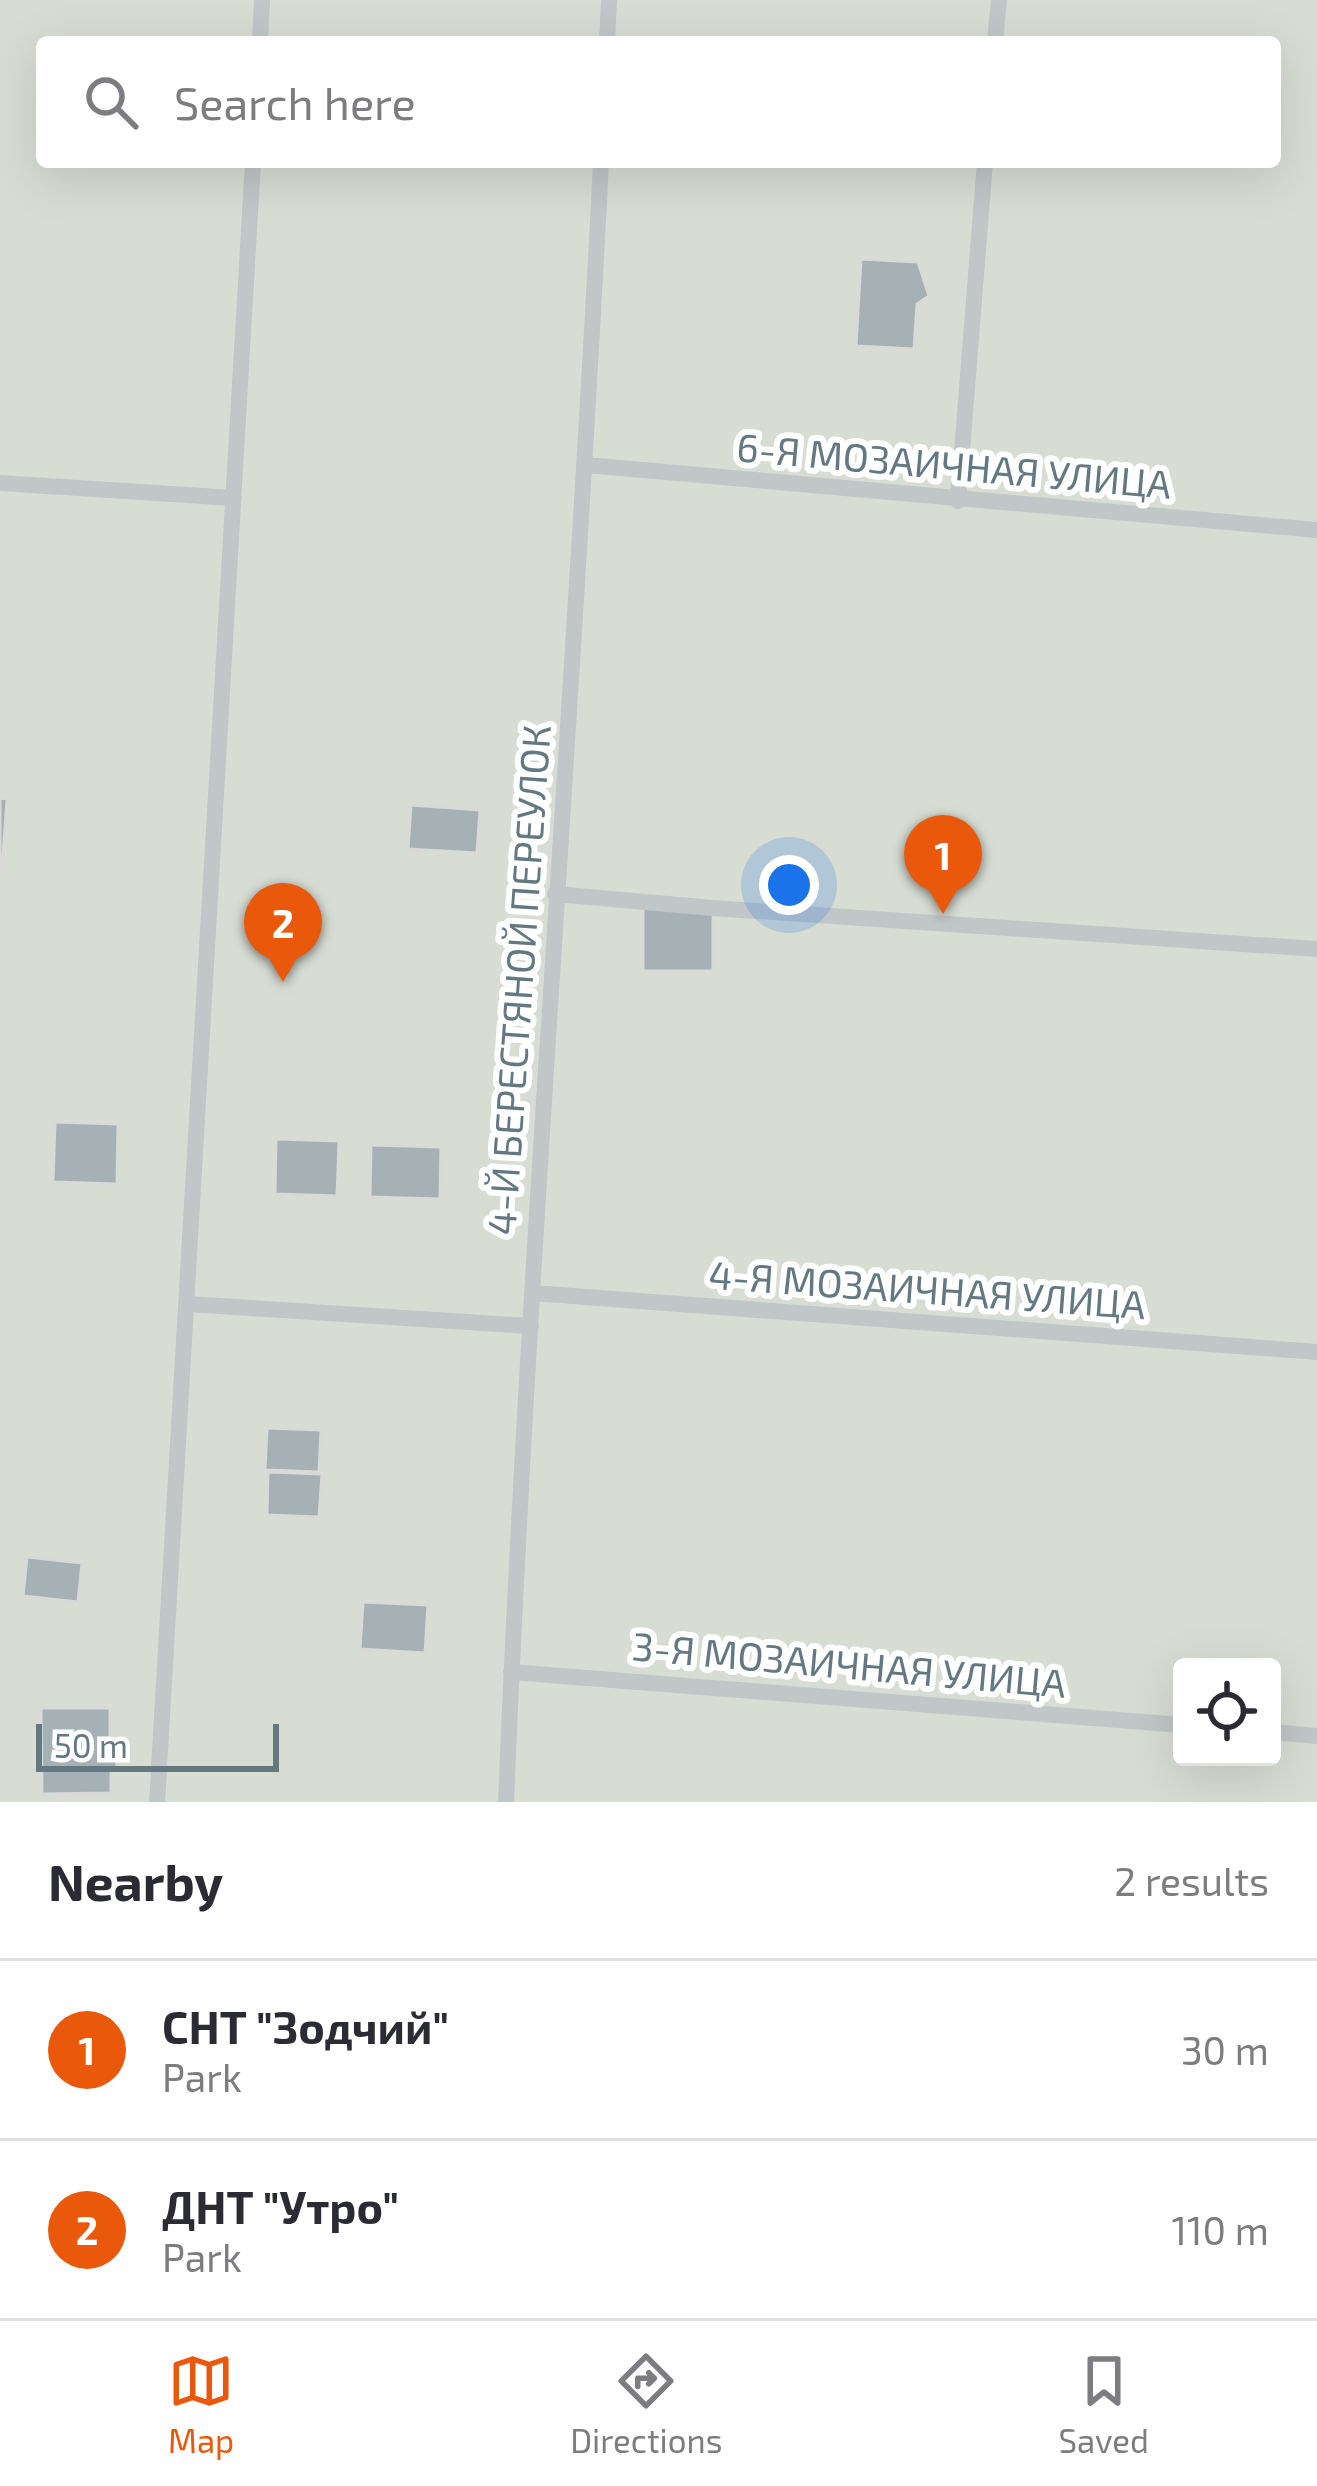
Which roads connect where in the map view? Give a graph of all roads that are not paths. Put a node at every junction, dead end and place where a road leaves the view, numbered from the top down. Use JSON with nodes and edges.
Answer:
{"nodes":[{"id":1,"x":262,"y":0,"type":"edge"},
{"id":2,"x":609,"y":0,"type":"edge"},
{"id":3,"x":999,"y":0,"type":"edge"},
{"id":4,"x":260,"y":36,"type":"edge"},
{"id":5,"x":607,"y":36,"type":"edge"},
{"id":6,"x":996,"y":36,"type":"edge"},
{"id":7,"x":253,"y":168,"type":"edge"},
{"id":8,"x":601,"y":168,"type":"edge"},
{"id":9,"x":986,"y":168,"type":"edge"},
{"id":10,"x":586,"y":465,"type":"junction"},
{"id":11,"x":0,"y":483,"type":"edge"},
{"id":12,"x":234,"y":498,"type":"junction"},
{"id":13,"x":958,"y":501,"type":"junction"},
{"id":14,"x":1317,"y":530,"type":"edge"},
{"id":15,"x":555,"y":894,"type":"junction"},
{"id":16,"x":1317,"y":949,"type":"edge"},
{"id":17,"x":532,"y":1293,"type":"junction"},
{"id":18,"x":188,"y":1304,"type":"junction"},
{"id":19,"x":531,"y":1326,"type":"junction"},
{"id":20,"x":1317,"y":1352,"type":"edge"},
{"id":21,"x":511,"y":1672,"type":"junction"},
{"id":22,"x":1173,"y":1724,"type":"edge"},
{"id":23,"x":1281,"y":1733,"type":"edge"},
{"id":24,"x":1317,"y":1736,"type":"edge"},
{"id":25,"x":157,"y":1802,"type":"edge"},
{"id":26,"x":506,"y":1802,"type":"edge"}],
"edges":[{"from":1,"to":4,"type":"lane"},
{"from":2,"to":5,"type":"lane"},
{"from":3,"to":6,"type":"lane"},
{"from":7,"to":12,"type":"lane"},
{"from":8,"to":10,"type":"lane","name":"4-Й БЕРЕСТЯНОЙ ПЕРЕУЛОК"},
{"from":9,"to":13,"type":"lane"},
{"from":10,"to":13,"type":"lane","name":"6-Я МОЗАИЧНАЯ УЛИЦА"},
{"from":10,"to":15,"type":"lane","name":"4-Й БЕРЕСТЯНОЙ ПЕРЕУЛОК"},
{"from":11,"to":12,"type":"lane"},
{"from":12,"to":18,"type":"lane"},
{"from":13,"to":14,"type":"lane","name":"6-Я МОЗАИЧНАЯ УЛИЦА"},
{"from":15,"to":16,"type":"lane"},
{"from":15,"to":17,"type":"lane","name":"4-Й БЕРЕСТЯНОЙ ПЕРЕУЛОК"},
{"from":17,"to":19,"type":"lane","name":"4-Й БЕРЕСТЯНОЙ ПЕРЕУЛОК"},
{"from":17,"to":20,"type":"lane","name":"4-Я МОЗАИЧНАЯ УЛИЦА"},
{"from":18,"to":19,"type":"lane"},
{"from":18,"to":25,"type":"lane"},
{"from":19,"to":21,"type":"lane","name":"4-Й БЕРЕСТЯНОЙ ПЕРЕУЛОК"},
{"from":21,"to":22,"type":"lane","name":"3-Я МОЗАИЧНАЯ УЛИЦА"},
{"from":21,"to":26,"type":"lane","name":"4-Й БЕРЕСТЯНОЙ ПЕРЕУЛОК"},
{"from":23,"to":24,"type":"lane"}]}
